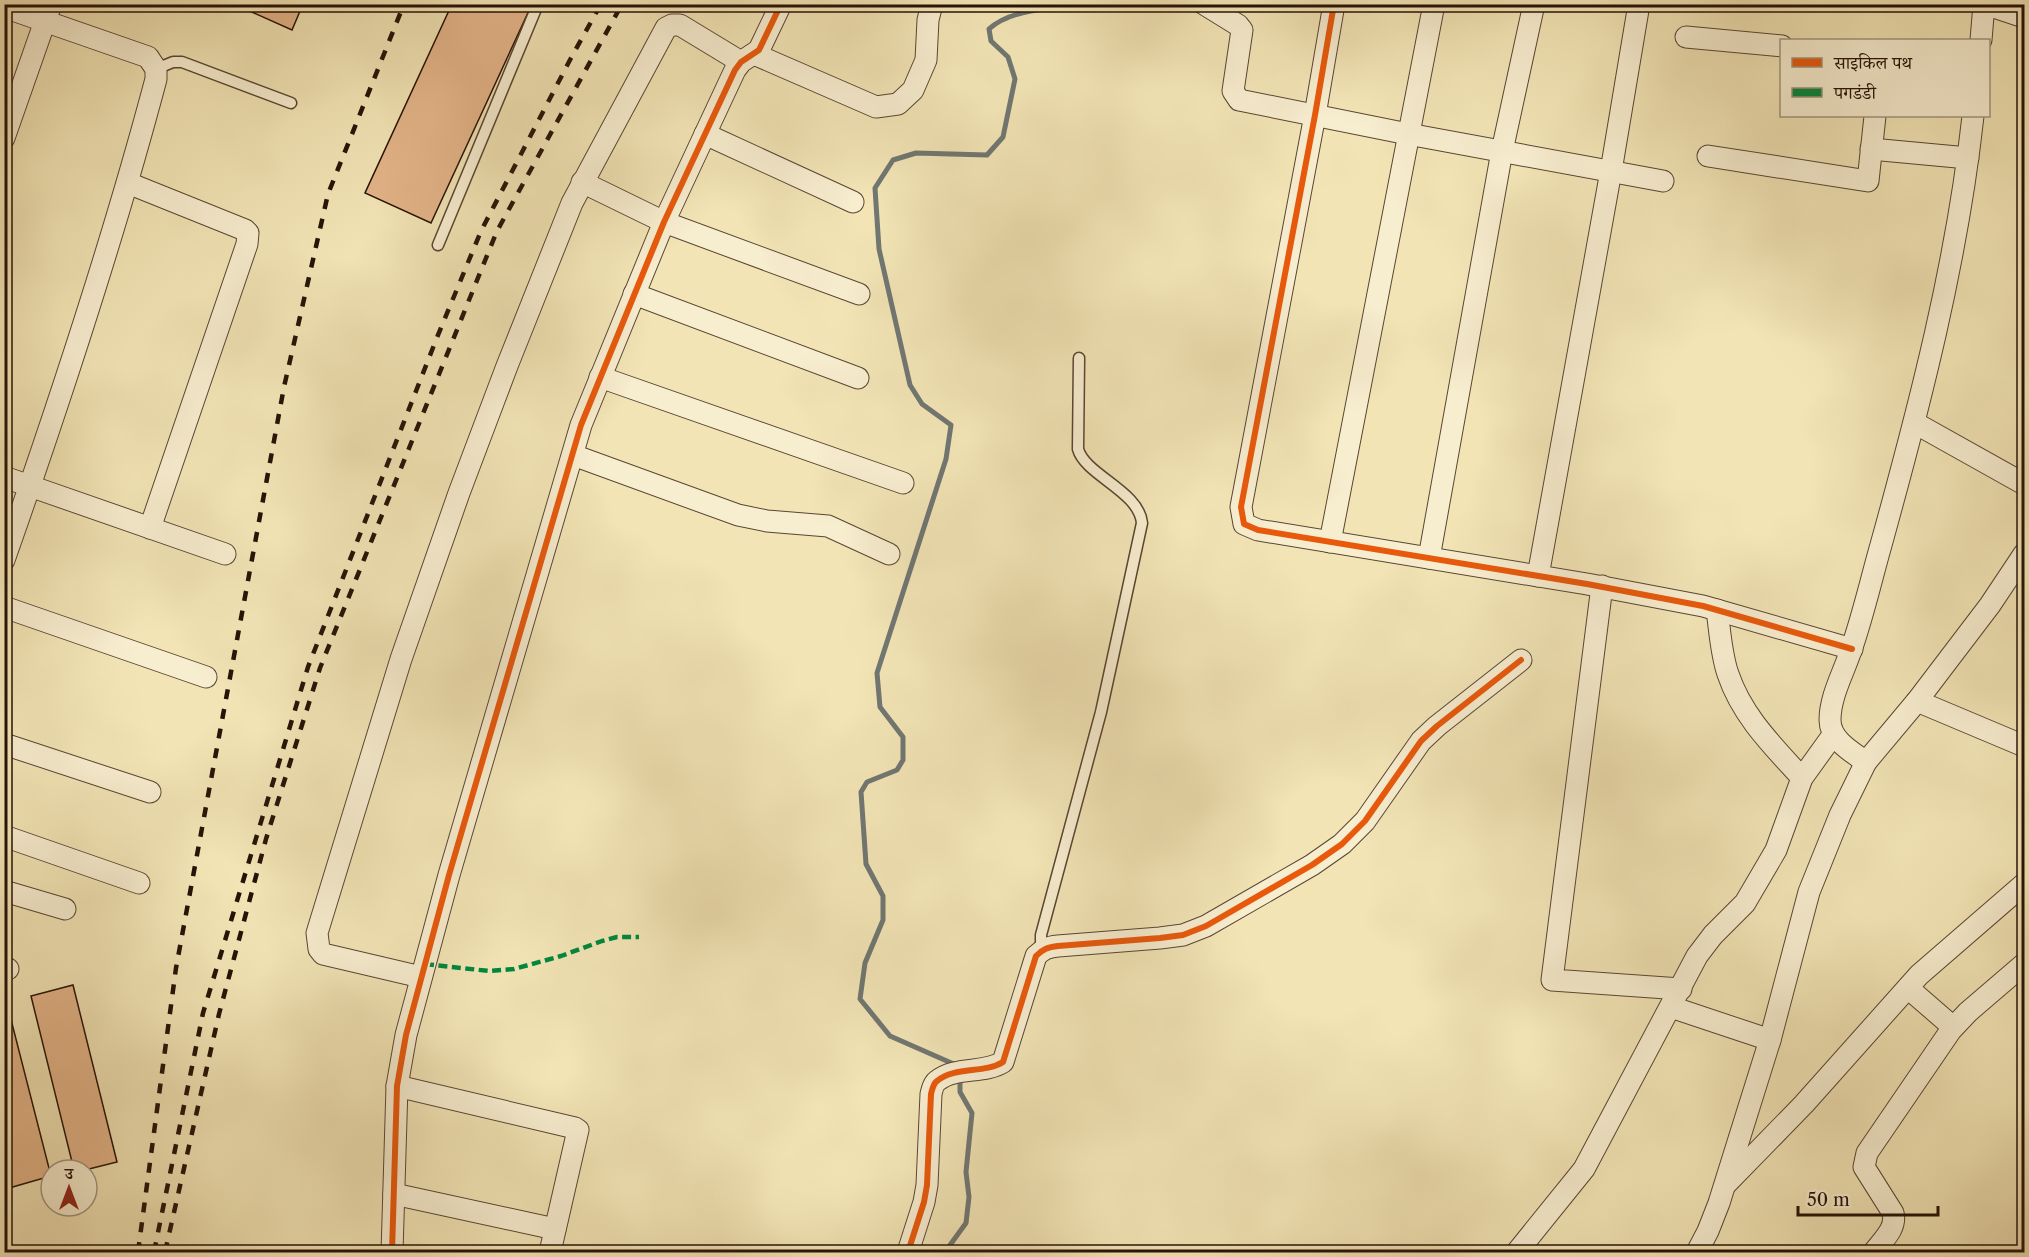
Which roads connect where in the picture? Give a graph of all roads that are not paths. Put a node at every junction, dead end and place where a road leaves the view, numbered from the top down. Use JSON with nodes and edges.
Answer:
{"nodes":[{"id":1,"x":538,"y":4,"type":"edge"},
{"id":2,"x":782,"y":4,"type":"edge"},
{"id":3,"x":932,"y":4,"type":"edge"},
{"id":4,"x":1204,"y":4,"type":"edge"},
{"id":5,"x":1334,"y":4,"type":"edge"},
{"id":6,"x":1434,"y":4,"type":"edge"},
{"id":7,"x":1534,"y":4,"type":"edge"},
{"id":8,"x":1639,"y":4,"type":"edge"},
{"id":9,"x":1985,"y":4,"type":"edge"},
{"id":10,"x":4,"y":7,"type":"edge"},
{"id":11,"x":48,"y":13,"type":"edge"},
{"id":12,"x":2025,"y":17,"type":"edge"},
{"id":13,"x":1686,"y":37,"type":"dead end"},
{"id":14,"x":1981,"y":39,"type":"edge"},
{"id":15,"x":1780,"y":46,"type":"edge"},
{"id":16,"x":747,"y":58,"type":"junction"},
{"id":17,"x":156,"y":69,"type":"junction"},
{"id":18,"x":291,"y":103,"type":"dead end"},
{"id":19,"x":1315,"y":115,"type":"junction"},
{"id":20,"x":1875,"y":117,"type":"edge"},
{"id":21,"x":1973,"y":117,"type":"edge"},
{"id":22,"x":705,"y":134,"type":"junction"},
{"id":23,"x":1408,"y":134,"type":"junction"},
{"id":24,"x":4,"y":138,"type":"edge"},
{"id":25,"x":1871,"y":149,"type":"junction"},
{"id":26,"x":1502,"y":151,"type":"junction"},
{"id":27,"x":1708,"y":156,"type":"dead end"},
{"id":28,"x":1968,"y":158,"type":"junction"},
{"id":29,"x":1611,"y":171,"type":"junction"},
{"id":30,"x":1663,"y":181,"type":"dead end"},
{"id":31,"x":582,"y":182,"type":"junction"},
{"id":32,"x":128,"y":183,"type":"junction"},
{"id":33,"x":853,"y":202,"type":"dead end"},
{"id":34,"x":664,"y":222,"type":"junction"},
{"id":35,"x":438,"y":245,"type":"dead end"},
{"id":36,"x":634,"y":294,"type":"junction"},
{"id":37,"x":859,"y":294,"type":"dead end"},
{"id":38,"x":1079,"y":358,"type":"dead end"},
{"id":39,"x":600,"y":376,"type":"junction"},
{"id":40,"x":858,"y":378,"type":"dead end"},
{"id":41,"x":1915,"y":423,"type":"junction"},
{"id":42,"x":573,"y":455,"type":"junction"},
{"id":43,"x":4,"y":477,"type":"edge"},
{"id":44,"x":903,"y":483,"type":"dead end"},
{"id":45,"x":2025,"y":484,"type":"edge"},
{"id":46,"x":30,"y":485,"type":"junction"},
{"id":47,"x":150,"y":528,"type":"junction"},
{"id":48,"x":1330,"y":542,"type":"junction"},
{"id":49,"x":225,"y":554,"type":"dead end"},
{"id":50,"x":889,"y":554,"type":"dead end"},
{"id":51,"x":2025,"y":554,"type":"edge"},
{"id":52,"x":1428,"y":558,"type":"junction"},
{"id":53,"x":4,"y":560,"type":"edge"},
{"id":54,"x":1538,"y":576,"type":"junction"},
{"id":55,"x":1602,"y":586,"type":"junction"},
{"id":56,"x":4,"y":607,"type":"edge"},
{"id":57,"x":1717,"y":610,"type":"junction"},
{"id":58,"x":1852,"y":649,"type":"junction"},
{"id":59,"x":1521,"y":660,"type":"dead end"},
{"id":60,"x":206,"y":677,"type":"dead end"},
{"id":61,"x":1917,"y":701,"type":"junction"},
{"id":62,"x":1833,"y":735,"type":"junction"},
{"id":63,"x":4,"y":744,"type":"edge"},
{"id":64,"x":2025,"y":746,"type":"edge"},
{"id":65,"x":1866,"y":762,"type":"junction"},
{"id":66,"x":1802,"y":778,"type":"junction"},
{"id":67,"x":150,"y":792,"type":"dead end"},
{"id":68,"x":4,"y":836,"type":"edge"},
{"id":69,"x":139,"y":883,"type":"dead end"},
{"id":70,"x":2025,"y":884,"type":"edge"},
{"id":71,"x":4,"y":891,"type":"edge"},
{"id":72,"x":65,"y":909,"type":"dead end"},
{"id":73,"x":1041,"y":952,"type":"junction"},
{"id":74,"x":2025,"y":964,"type":"edge"},
{"id":75,"x":422,"y":977,"type":"junction"},
{"id":76,"x":1908,"y":988,"type":"junction"},
{"id":77,"x":1676,"y":998,"type":"junction"},
{"id":78,"x":1953,"y":1027,"type":"junction"},
{"id":79,"x":1770,"y":1040,"type":"junction"},
{"id":80,"x":397,"y":1086,"type":"junction"},
{"id":81,"x":1725,"y":1186,"type":"junction"},
{"id":82,"x":394,"y":1194,"type":"junction"},
{"id":83,"x":555,"y":1229,"type":"junction"},
{"id":84,"x":393,"y":1252,"type":"edge"},
{"id":85,"x":550,"y":1252,"type":"edge"},
{"id":86,"x":908,"y":1252,"type":"edge"},
{"id":87,"x":1517,"y":1252,"type":"edge"},
{"id":88,"x":1697,"y":1252,"type":"edge"},
{"id":89,"x":1874,"y":1252,"type":"edge"}],
"edges":[{"from":1,"to":35,"type":"lane"},
{"from":2,"to":16,"type":"street"},
{"from":3,"to":16,"type":"street"},
{"from":4,"to":19,"type":"street"},
{"from":5,"to":19,"type":"street"},
{"from":6,"to":23,"type":"street"},
{"from":7,"to":26,"type":"street"},
{"from":8,"to":29,"type":"street"},
{"from":9,"to":12,"type":"street"},
{"from":9,"to":14,"type":"street"},
{"from":10,"to":11,"type":"street"},
{"from":11,"to":17,"type":"street"},
{"from":11,"to":24,"type":"street"},
{"from":13,"to":15,"type":"street"},
{"from":16,"to":22,"type":"street"},
{"from":16,"to":31,"type":"street"},
{"from":17,"to":18,"type":"lane"},
{"from":17,"to":32,"type":"street"},
{"from":19,"to":23,"type":"street"},
{"from":19,"to":48,"type":"street"},
{"from":20,"to":25,"type":"street"},
{"from":21,"to":28,"type":"street"},
{"from":22,"to":33,"type":"street"},
{"from":22,"to":34,"type":"street"},
{"from":23,"to":26,"type":"street"},
{"from":23,"to":48,"type":"street"},
{"from":25,"to":27,"type":"street"},
{"from":25,"to":28,"type":"street"},
{"from":26,"to":29,"type":"street"},
{"from":26,"to":52,"type":"street"},
{"from":28,"to":41,"type":"street"},
{"from":29,"to":30,"type":"street"},
{"from":29,"to":54,"type":"street"},
{"from":31,"to":34,"type":"street"},
{"from":31,"to":75,"type":"street"},
{"from":32,"to":46,"type":"street"},
{"from":32,"to":47,"type":"street"},
{"from":34,"to":36,"type":"street"},
{"from":34,"to":37,"type":"street"},
{"from":36,"to":39,"type":"street"},
{"from":36,"to":40,"type":"street"},
{"from":38,"to":73,"type":"lane"},
{"from":39,"to":42,"type":"street"},
{"from":39,"to":44,"type":"street"},
{"from":41,"to":45,"type":"street"},
{"from":41,"to":58,"type":"street"},
{"from":42,"to":50,"type":"street"},
{"from":42,"to":75,"type":"street"},
{"from":43,"to":46,"type":"street"},
{"from":46,"to":47,"type":"street"},
{"from":46,"to":53,"type":"street"},
{"from":47,"to":49,"type":"street"},
{"from":48,"to":52,"type":"street"},
{"from":51,"to":61,"type":"street"},
{"from":52,"to":54,"type":"street"},
{"from":54,"to":55,"type":"street"},
{"from":55,"to":57,"type":"street"},
{"from":55,"to":77,"type":"street"},
{"from":56,"to":60,"type":"street"},
{"from":57,"to":58,"type":"street"},
{"from":57,"to":66,"type":"street"},
{"from":58,"to":62,"type":"street"},
{"from":59,"to":73,"type":"street"},
{"from":61,"to":64,"type":"street"},
{"from":61,"to":65,"type":"street"},
{"from":62,"to":65,"type":"street"},
{"from":62,"to":66,"type":"street"},
{"from":63,"to":67,"type":"street"},
{"from":65,"to":79,"type":"street"},
{"from":66,"to":77,"type":"street"},
{"from":68,"to":69,"type":"street"},
{"from":70,"to":76,"type":"street"},
{"from":71,"to":72,"type":"street"},
{"from":73,"to":86,"type":"street"},
{"from":74,"to":78,"type":"street"},
{"from":75,"to":80,"type":"street"},
{"from":76,"to":78,"type":"street"},
{"from":76,"to":81,"type":"street"},
{"from":77,"to":79,"type":"street"},
{"from":77,"to":87,"type":"street"},
{"from":78,"to":89,"type":"street"},
{"from":79,"to":81,"type":"street"},
{"from":80,"to":82,"type":"street"},
{"from":80,"to":83,"type":"street"},
{"from":81,"to":88,"type":"street"},
{"from":82,"to":83,"type":"street"},
{"from":82,"to":84,"type":"street"},
{"from":83,"to":85,"type":"street"}]}
